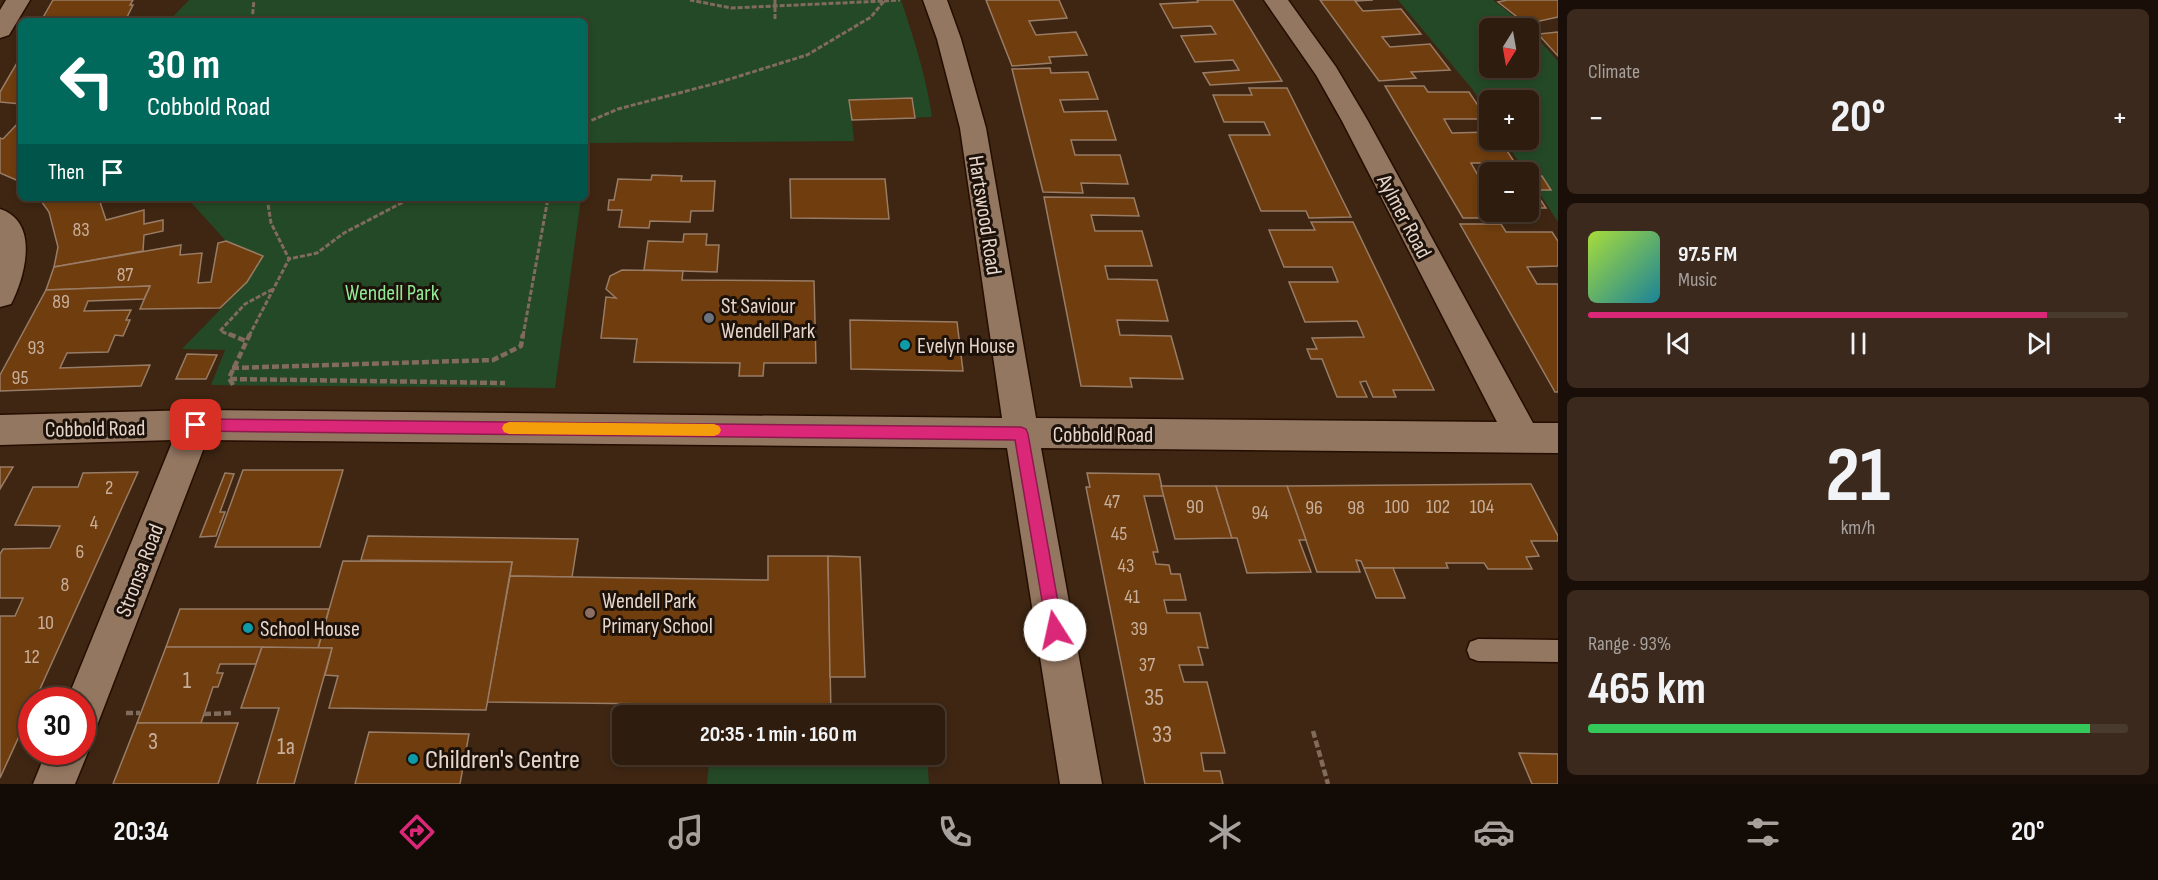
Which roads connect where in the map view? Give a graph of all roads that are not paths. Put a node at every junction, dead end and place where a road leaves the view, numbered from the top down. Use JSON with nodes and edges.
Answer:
{"nodes":[{"id":1,"x":18,"y":0,"type":"edge"},
{"id":2,"x":935,"y":0,"type":"edge"},
{"id":3,"x":1276,"y":0,"type":"edge"},
{"id":4,"x":0,"y":30,"type":"edge"},
{"id":5,"x":0,"y":220,"type":"edge"},
{"id":6,"x":0,"y":295,"type":"edge"},
{"id":7,"x":196,"y":425,"type":"junction"},
{"id":8,"x":0,"y":430,"type":"edge"},
{"id":9,"x":1021,"y":434,"type":"junction"},
{"id":10,"x":1547,"y":442,"type":"edge"},
{"id":11,"x":1478,"y":650,"type":"dead end"},
{"id":12,"x":1558,"y":651,"type":"edge"},
{"id":13,"x":93,"y":687,"type":"edge"},
{"id":14,"x":62,"y":765,"type":"edge"},
{"id":15,"x":54,"y":784,"type":"edge"},
{"id":16,"x":1081,"y":784,"type":"edge"}],
"edges":[{"from":1,"to":4,"type":"street"},
{"from":2,"to":9,"type":"street","name":"Hartswood Road"},
{"from":3,"to":10,"type":"street","name":"Aylmer Road"},
{"from":5,"to":6,"type":"street"},
{"from":7,"to":8,"type":"street","name":"Cobbold Road"},
{"from":7,"to":9,"type":"street","name":"Cobbold Road"},
{"from":7,"to":13,"type":"street","name":"Stronsa Road"},
{"from":9,"to":10,"type":"street","name":"Cobbold Road"},
{"from":9,"to":16,"type":"street","name":"Hartswood Road"},
{"from":11,"to":12,"type":"lane"},
{"from":14,"to":15,"type":"street"}]}
